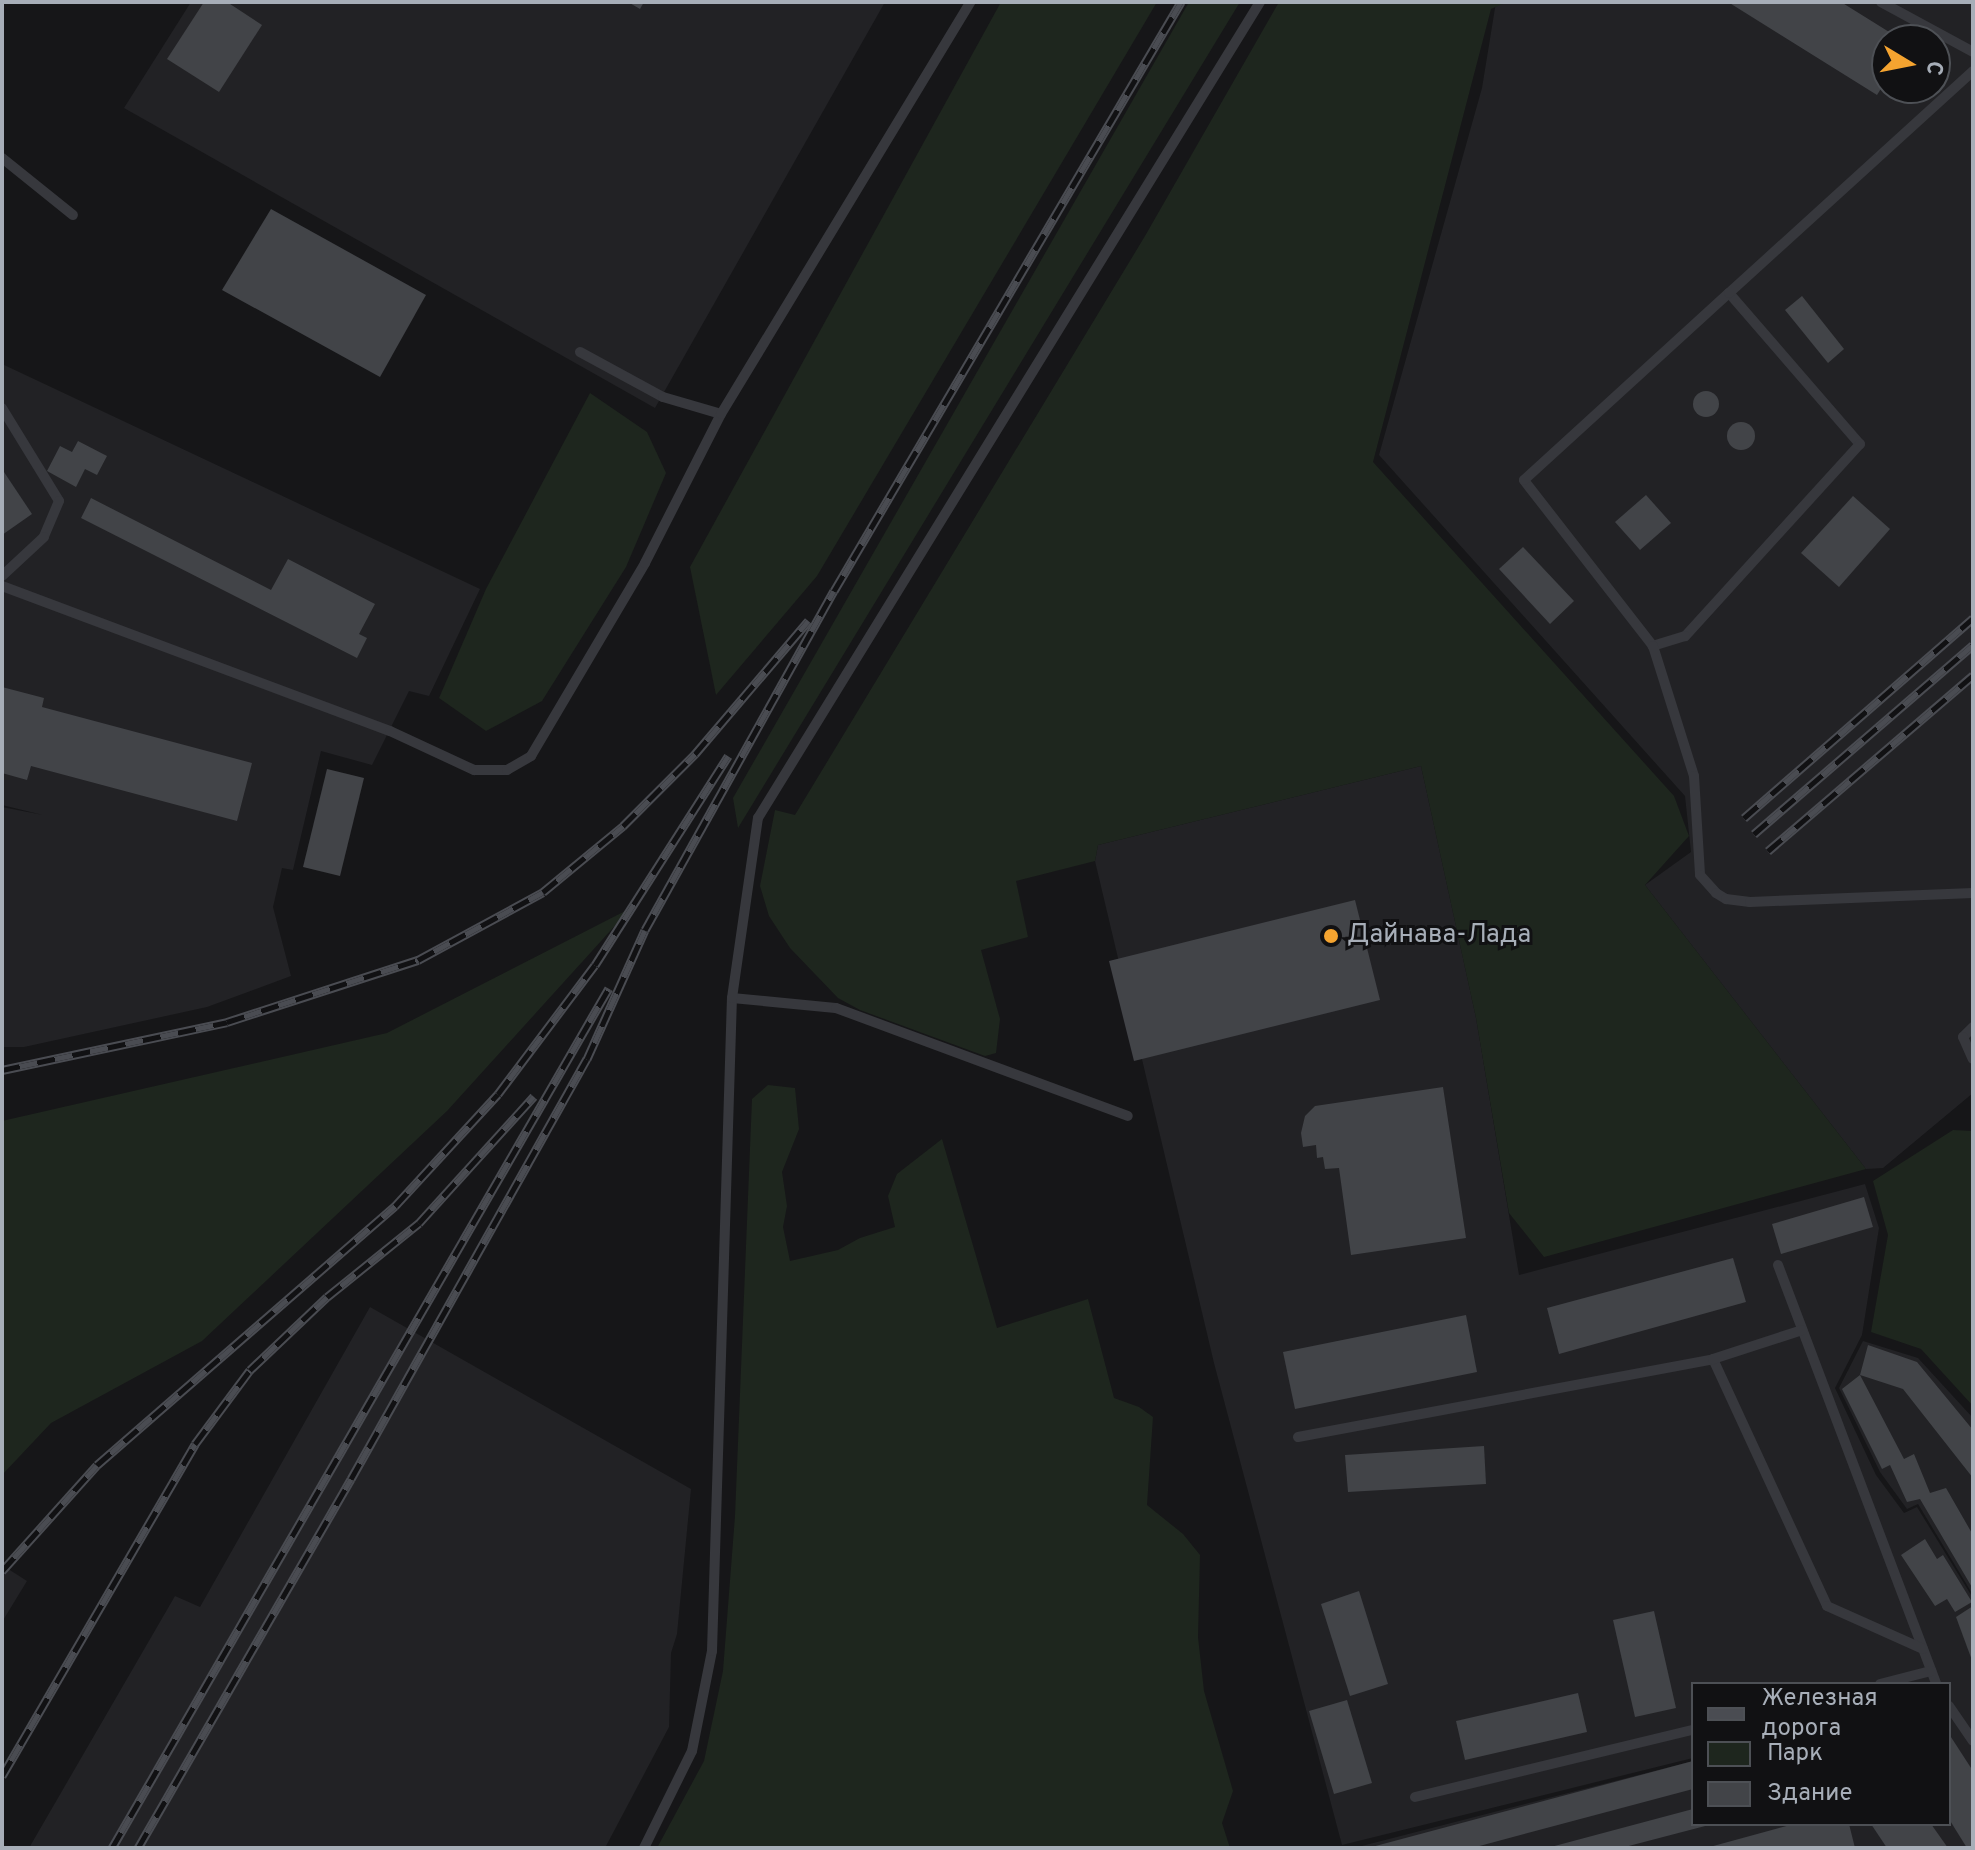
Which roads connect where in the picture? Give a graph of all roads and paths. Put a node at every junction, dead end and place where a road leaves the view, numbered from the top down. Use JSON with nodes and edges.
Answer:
{"nodes":[{"id":1,"x":971,"y":2,"type":"edge"},
{"id":2,"x":1260,"y":2,"type":"edge"},
{"id":3,"x":1881,"y":2,"type":"edge"},
{"id":4,"x":1973,"y":52,"type":"edge"},
{"id":5,"x":1973,"y":71,"type":"edge"},
{"id":6,"x":2,"y":158,"type":"edge"},
{"id":7,"x":73,"y":215,"type":"dead end"},
{"id":8,"x":1729,"y":293,"type":"junction"},
{"id":9,"x":580,"y":352,"type":"dead end"},
{"id":10,"x":2,"y":408,"type":"edge"},
{"id":11,"x":721,"y":414,"type":"junction"},
{"id":12,"x":2,"y":576,"type":"edge"},
{"id":13,"x":2,"y":586,"type":"edge"},
{"id":14,"x":1653,"y":646,"type":"junction"},
{"id":15,"x":1973,"y":893,"type":"edge"},
{"id":16,"x":732,"y":998,"type":"junction"},
{"id":17,"x":1973,"y":1027,"type":"edge"},
{"id":18,"x":1973,"y":1059,"type":"edge"},
{"id":19,"x":1128,"y":1116,"type":"dead end"},
{"id":20,"x":1778,"y":1265,"type":"dead end"},
{"id":21,"x":1802,"y":1330,"type":"junction"},
{"id":22,"x":1713,"y":1359,"type":"junction"},
{"id":23,"x":1298,"y":1437,"type":"dead end"},
{"id":24,"x":1923,"y":1649,"type":"junction"},
{"id":25,"x":1931,"y":1671,"type":"junction"},
{"id":26,"x":1888,"y":1682,"type":"edge"},
{"id":27,"x":1935,"y":1682,"type":"edge"},
{"id":28,"x":1951,"y":1709,"type":"edge"},
{"id":29,"x":1691,"y":1730,"type":"edge"},
{"id":30,"x":1973,"y":1741,"type":"edge"},
{"id":31,"x":1415,"y":1797,"type":"dead end"},
{"id":32,"x":644,"y":1848,"type":"edge"}],
"edges":[{"from":1,"to":11,"type":"lane"},
{"from":2,"to":16,"type":"lane"},
{"from":3,"to":4,"type":"lane"},
{"from":5,"to":8,"type":"lane"},
{"from":6,"to":7,"type":"lane"},
{"from":8,"to":14,"type":"lane"},
{"from":8,"to":14,"type":"lane"},
{"from":9,"to":11,"type":"lane"},
{"from":10,"to":12,"type":"lane"},
{"from":11,"to":13,"type":"lane"},
{"from":14,"to":15,"type":"lane"},
{"from":16,"to":19,"type":"lane"},
{"from":16,"to":32,"type":"lane"},
{"from":17,"to":18,"type":"lane"},
{"from":20,"to":21,"type":"lane"},
{"from":21,"to":22,"type":"lane"},
{"from":21,"to":24,"type":"lane"},
{"from":22,"to":23,"type":"lane"},
{"from":22,"to":24,"type":"lane"},
{"from":24,"to":25,"type":"lane"},
{"from":25,"to":26,"type":"lane"},
{"from":25,"to":27,"type":"lane"},
{"from":28,"to":30,"type":"lane"},
{"from":29,"to":31,"type":"lane"}]}
